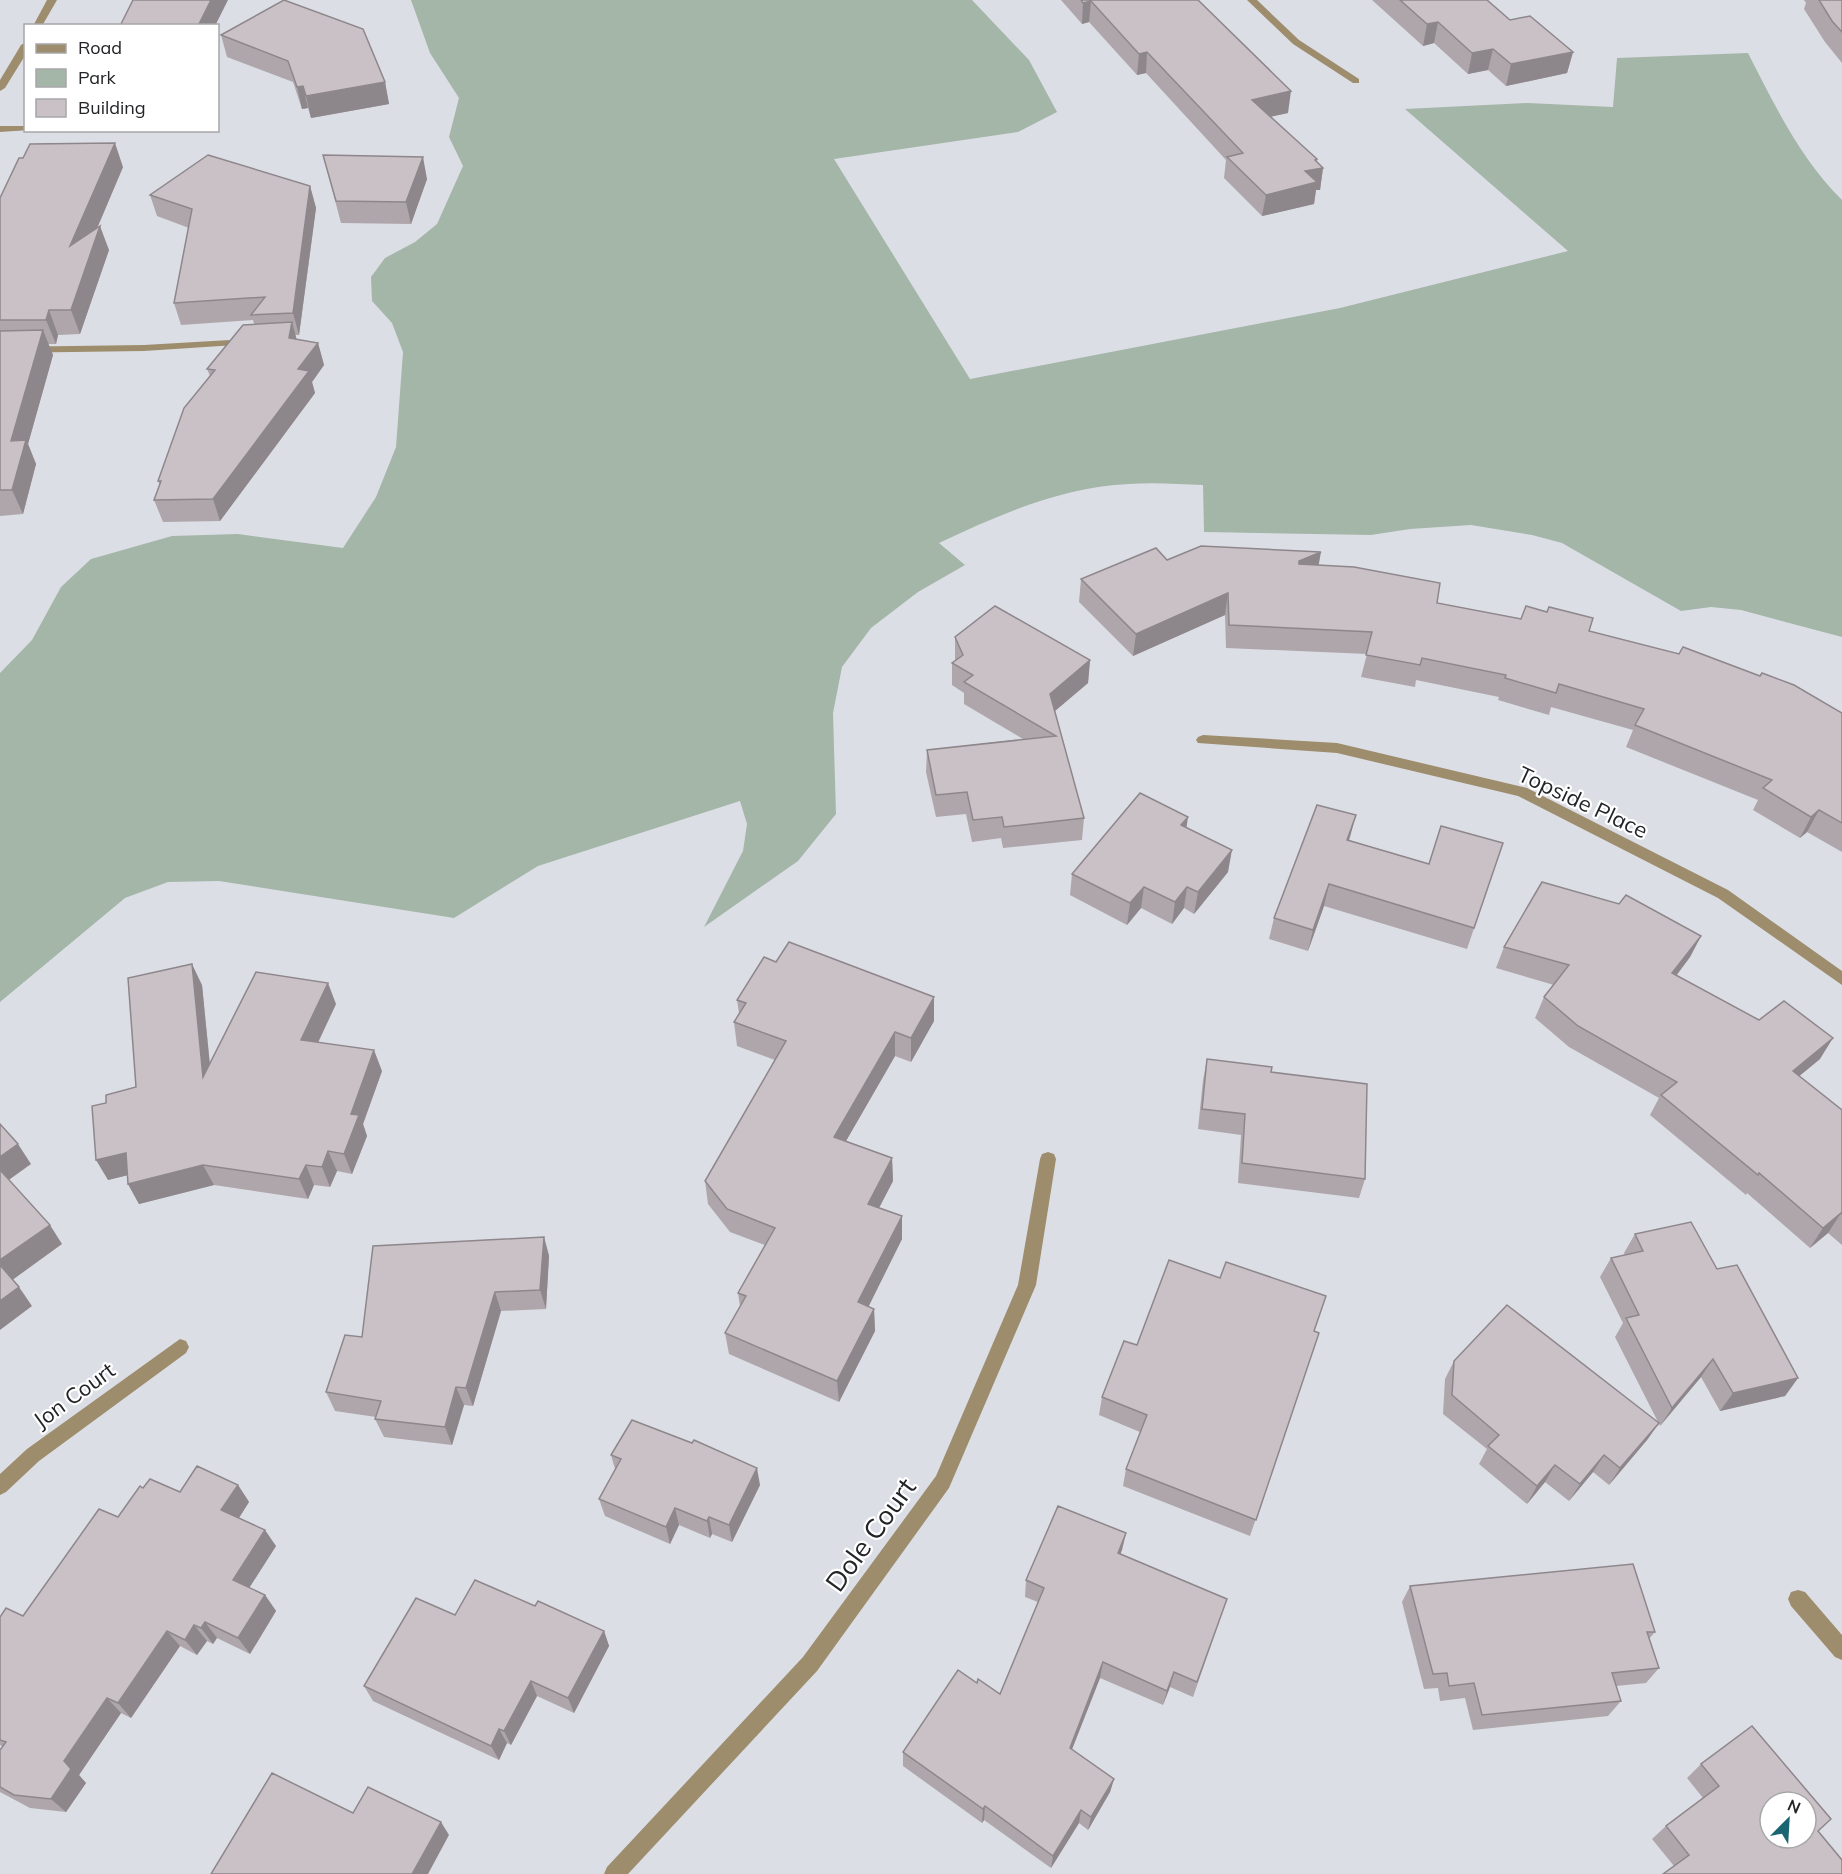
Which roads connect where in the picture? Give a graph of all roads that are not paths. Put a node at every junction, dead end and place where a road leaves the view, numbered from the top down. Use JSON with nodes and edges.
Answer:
{"nodes":[{"id":1,"x":52,"y":0,"type":"edge"},
{"id":2,"x":1252,"y":0,"type":"edge"},
{"id":3,"x":38,"y":24,"type":"edge"},
{"id":4,"x":24,"y":48,"type":"edge"},
{"id":5,"x":1356,"y":81,"type":"dead end"},
{"id":6,"x":0,"y":88,"type":"edge"},
{"id":7,"x":0,"y":129,"type":"edge"},
{"id":8,"x":24,"y":129,"type":"edge"},
{"id":9,"x":262,"y":342,"type":"edge"},
{"id":10,"x":0,"y":350,"type":"edge"},
{"id":11,"x":1203,"y":740,"type":"dead end"},
{"id":12,"x":1842,"y":979,"type":"edge"},
{"id":13,"x":1048,"y":1159,"type":"dead end"},
{"id":14,"x":180,"y":1347,"type":"dead end"},
{"id":15,"x":0,"y":1486,"type":"edge"},
{"id":16,"x":1798,"y":1599,"type":"dead end"},
{"id":17,"x":1842,"y":1650,"type":"edge"},
{"id":18,"x":614,"y":1874,"type":"edge"}],
"edges":[{"from":1,"to":3,"type":"street"},
{"from":2,"to":5,"type":"street"},
{"from":4,"to":6,"type":"street"},
{"from":7,"to":8,"type":"street"},
{"from":9,"to":10,"type":"street"},
{"from":11,"to":12,"type":"street","name":"Topside Place"},
{"from":13,"to":18,"type":"street","name":"Dole Court"},
{"from":14,"to":15,"type":"street","name":"Jon Court"},
{"from":16,"to":17,"type":"street"}]}
